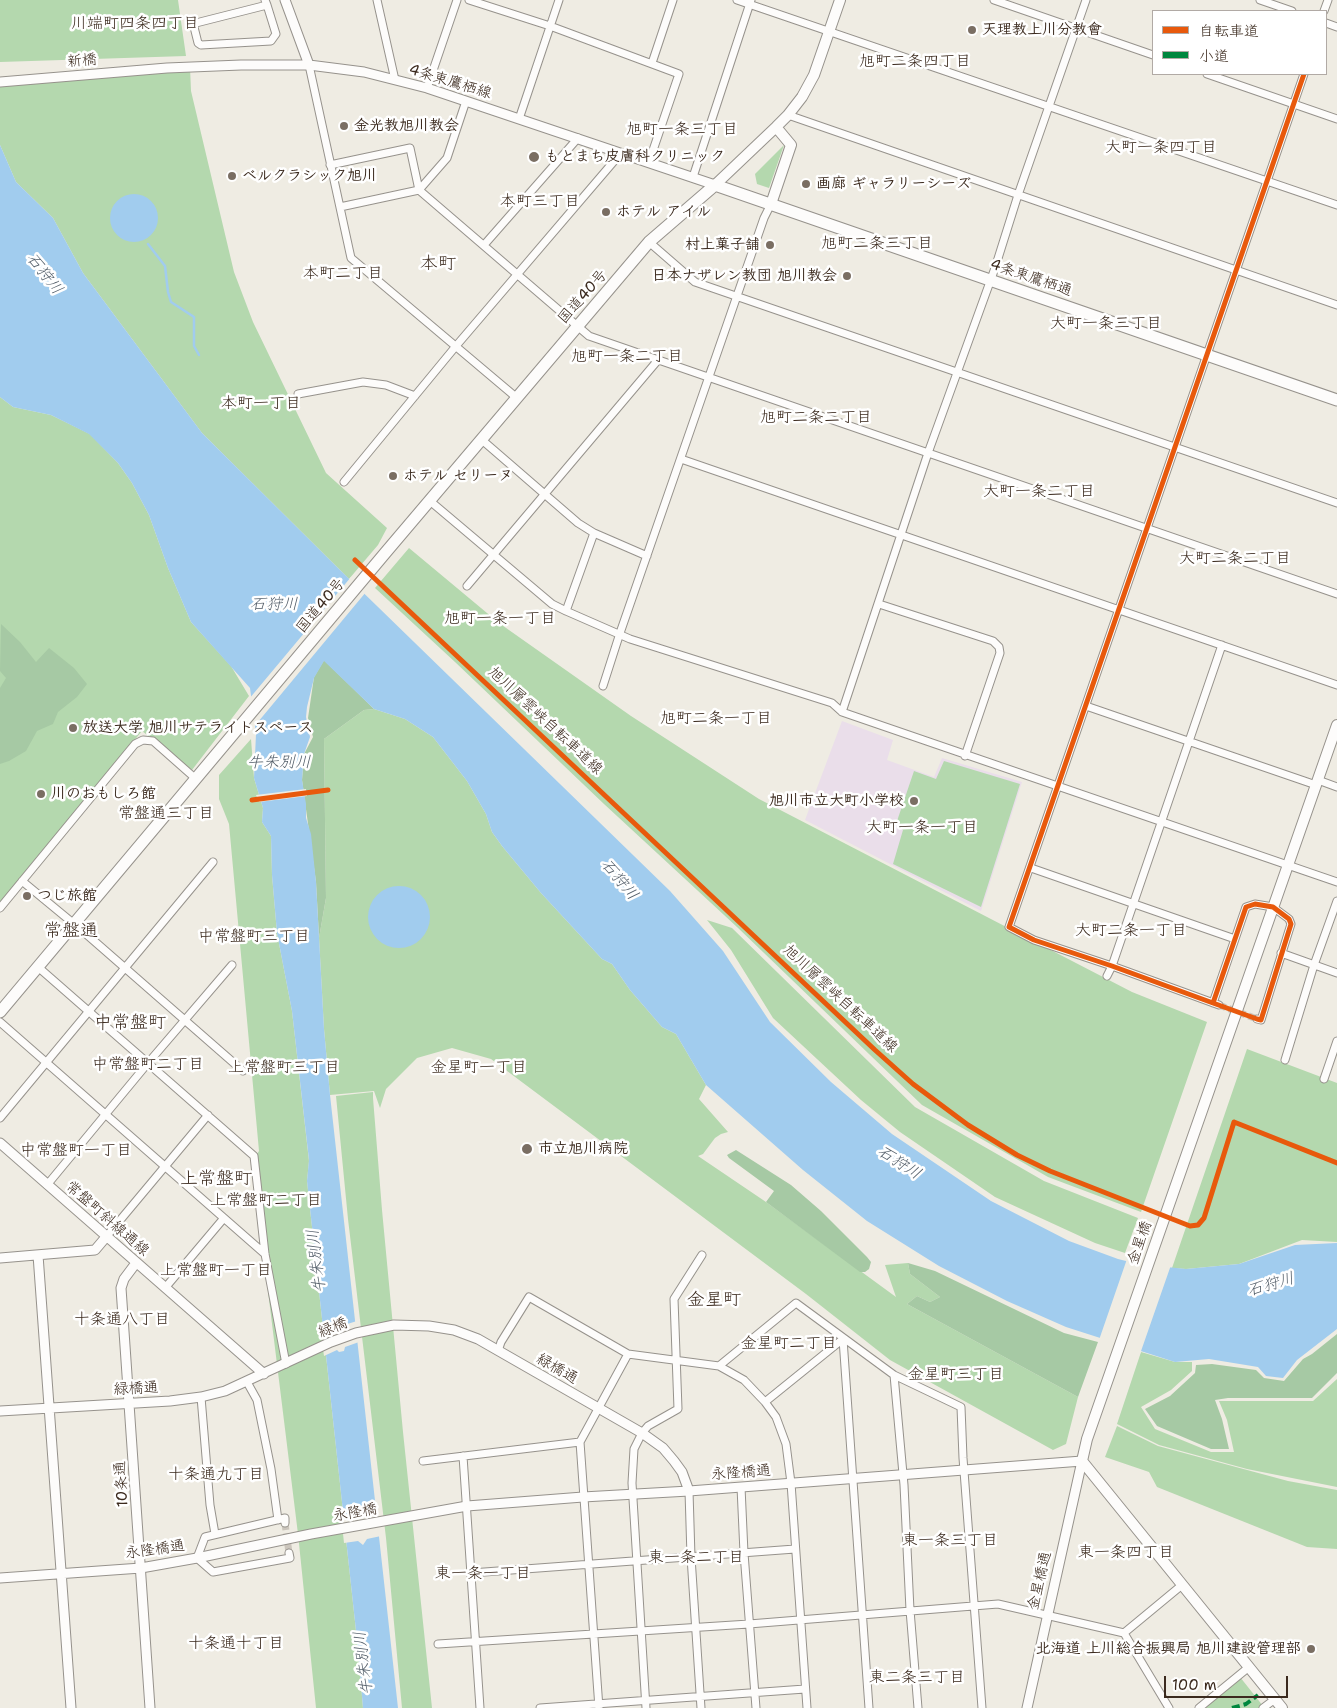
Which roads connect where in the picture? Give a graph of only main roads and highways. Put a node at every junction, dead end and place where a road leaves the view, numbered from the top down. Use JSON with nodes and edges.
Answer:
{"nodes":[{"id":1,"x":840,"y":0,"type":"edge"},
{"id":2,"x":776,"y":127,"type":"junction"},
{"id":3,"x":715,"y":185,"type":"junction"},
{"id":4,"x":771,"y":204,"type":"junction"},
{"id":5,"x":1337,"y":400,"type":"edge"},
{"id":6,"x":1337,"y":725,"type":"edge"},
{"id":7,"x":0,"y":1012,"type":"edge"},
{"id":8,"x":1282,"y":1708,"type":"edge"}],
"edges":[{"from":1,"to":2,"type":"main road"},
{"from":2,"to":3,"type":"main road"},
{"from":2,"to":4,"type":"main road"},
{"from":3,"to":4,"type":"highway","name":"4条東鷹栖通"},
{"from":3,"to":7,"type":"highway","name":"国道40号"},
{"from":4,"to":5,"type":"highway","name":"4条東鷹栖通"},
{"from":6,"to":8,"type":"main road","name":"金星橋"}]}
